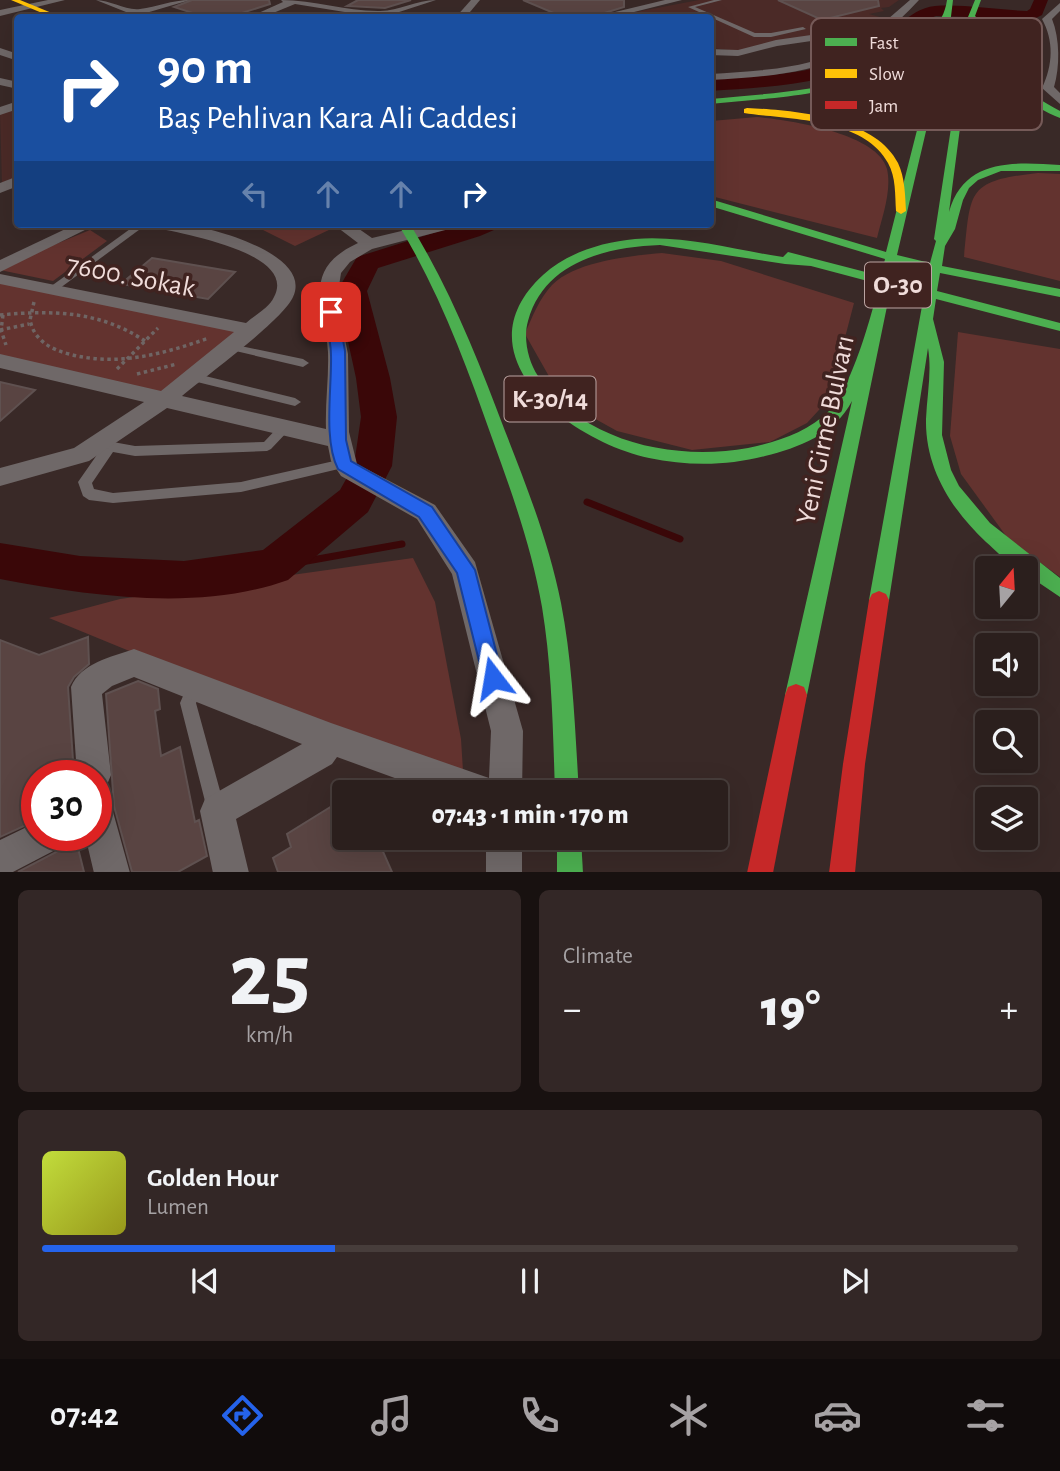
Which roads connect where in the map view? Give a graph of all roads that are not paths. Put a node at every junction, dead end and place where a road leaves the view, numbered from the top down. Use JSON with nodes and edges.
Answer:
{"nodes":[{"id":1,"x":14,"y":0,"type":"edge"},
{"id":2,"x":61,"y":0,"type":"edge"},
{"id":3,"x":100,"y":0,"type":"edge"},
{"id":4,"x":184,"y":0,"type":"edge"},
{"id":5,"x":432,"y":0,"type":"edge"},
{"id":6,"x":475,"y":0,"type":"edge"},
{"id":7,"x":678,"y":0,"type":"edge"},
{"id":8,"x":720,"y":0,"type":"edge"},
{"id":9,"x":915,"y":0,"type":"edge"},
{"id":10,"x":291,"y":1,"type":"edge"},
{"id":11,"x":1059,"y":9,"type":"edge"},
{"id":12,"x":0,"y":12,"type":"edge"},
{"id":13,"x":136,"y":13,"type":"joint"},
{"id":14,"x":52,"y":14,"type":"edge"},
{"id":15,"x":260,"y":14,"type":"edge"},
{"id":16,"x":365,"y":14,"type":"edge"},
{"id":17,"x":383,"y":14,"type":"edge"},
{"id":18,"x":463,"y":14,"type":"edge"},
{"id":19,"x":613,"y":14,"type":"edge"},
{"id":20,"x":704,"y":14,"type":"edge"},
{"id":21,"x":714,"y":18,"type":"edge"},
{"id":22,"x":894,"y":18,"type":"edge"},
{"id":23,"x":1055,"y":21,"type":"edge"},
{"id":24,"x":732,"y":26,"type":"junction"},
{"id":25,"x":721,"y":28,"type":"dead end"},
{"id":26,"x":803,"y":29,"type":"dead end"},
{"id":27,"x":1057,"y":35,"type":"edge"},
{"id":28,"x":811,"y":38,"type":"edge"},
{"id":29,"x":714,"y":52,"type":"edge"},
{"id":30,"x":738,"y":53,"type":"junction"},
{"id":31,"x":1058,"y":53,"type":"edge"},
{"id":32,"x":714,"y":63,"type":"edge"},
{"id":33,"x":811,"y":64,"type":"edge"},
{"id":34,"x":1058,"y":67,"type":"edge"},
{"id":35,"x":714,"y":77,"type":"edge"},
{"id":36,"x":1056,"y":83,"type":"edge"},
{"id":37,"x":811,"y":87,"type":"edge"},
{"id":38,"x":1060,"y":100,"type":"edge"},
{"id":39,"x":714,"y":101,"type":"edge"},
{"id":40,"x":1042,"y":103,"type":"edge"},
{"id":41,"x":714,"y":113,"type":"edge"},
{"id":42,"x":1060,"y":115,"type":"edge"},
{"id":43,"x":811,"y":119,"type":"edge"},
{"id":44,"x":848,"y":130,"type":"edge"},
{"id":45,"x":921,"y":130,"type":"edge"},
{"id":46,"x":956,"y":130,"type":"edge"},
{"id":47,"x":1060,"y":167,"type":"edge"},
{"id":48,"x":714,"y":203,"type":"edge"},
{"id":49,"x":714,"y":211,"type":"edge"},
{"id":50,"x":901,"y":211,"type":"junction"},
{"id":51,"x":81,"y":228,"type":"edge"},
{"id":52,"x":137,"y":228,"type":"edge"},
{"id":53,"x":174,"y":228,"type":"edge"},
{"id":54,"x":347,"y":228,"type":"edge"},
{"id":55,"x":407,"y":228,"type":"edge"},
{"id":56,"x":434,"y":228,"type":"edge"},
{"id":57,"x":682,"y":228,"type":"dead end"},
{"id":58,"x":824,"y":240,"type":"junction"},
{"id":59,"x":369,"y":243,"type":"junction"},
{"id":60,"x":939,"y":245,"type":"junction"},
{"id":61,"x":811,"y":262,"type":"junction"},
{"id":62,"x":0,"y":267,"type":"edge"},
{"id":63,"x":0,"y":279,"type":"edge"},
{"id":64,"x":53,"y":289,"type":"junction"},
{"id":65,"x":1060,"y":295,"type":"edge"},
{"id":66,"x":984,"y":308,"type":"junction"},
{"id":67,"x":876,"y":320,"type":"junction"},
{"id":68,"x":927,"y":320,"type":"junction"},
{"id":69,"x":1060,"y":327,"type":"edge"},
{"id":70,"x":252,"y":330,"type":"junction"},
{"id":71,"x":1060,"y":335,"type":"edge"},
{"id":72,"x":224,"y":340,"type":"junction"},
{"id":73,"x":3,"y":353,"type":"edge"},
{"id":74,"x":303,"y":363,"type":"dead end"},
{"id":75,"x":189,"y":370,"type":"junction"},
{"id":76,"x":166,"y":398,"type":"junction"},
{"id":77,"x":295,"y":402,"type":"dead end"},
{"id":78,"x":285,"y":427,"type":"junction"},
{"id":79,"x":338,"y":440,"type":"junction"},
{"id":80,"x":104,"y":445,"type":"junction"},
{"id":81,"x":346,"y":467,"type":"junction"},
{"id":82,"x":0,"y":478,"type":"edge"},
{"id":83,"x":1060,"y":589,"type":"edge"},
{"id":84,"x":197,"y":686,"type":"junction"},
{"id":85,"x":331,"y":739,"type":"junction"},
{"id":86,"x":93,"y":760,"type":"edge"},
{"id":87,"x":447,"y":780,"type":"edge"},
{"id":88,"x":505,"y":780,"type":"edge"},
{"id":89,"x":566,"y":780,"type":"edge"},
{"id":90,"x":217,"y":811,"type":"junction"},
{"id":91,"x":21,"y":849,"type":"edge"},
{"id":92,"x":504,"y":850,"type":"edge"},
{"id":93,"x":569,"y":850,"type":"edge"},
{"id":94,"x":107,"y":851,"type":"edge"},
{"id":95,"x":0,"y":859,"type":"edge"},
{"id":96,"x":112,"y":872,"type":"edge"},
{"id":97,"x":232,"y":872,"type":"edge"},
{"id":98,"x":504,"y":872,"type":"edge"},
{"id":99,"x":570,"y":872,"type":"edge"},
{"id":100,"x":760,"y":872,"type":"edge"},
{"id":101,"x":842,"y":872,"type":"edge"}],
"edges":[{"from":1,"to":14,"type":"main road"},
{"from":2,"to":12,"type":"street"},
{"from":3,"to":13,"type":"street"},
{"from":4,"to":13,"type":"street"},
{"from":5,"to":17,"type":"street"},
{"from":6,"to":18,"type":"street"},
{"from":7,"to":19,"type":"street"},
{"from":8,"to":20,"type":"lane"},
{"from":9,"to":22,"type":"street"},
{"from":10,"to":15,"type":"street"},
{"from":10,"to":16,"type":"street"},
{"from":11,"to":23,"type":"street"},
{"from":21,"to":24,"type":"lane"},
{"from":23,"to":27,"type":"street"},
{"from":24,"to":25,"type":"lane"},
{"from":24,"to":26,"type":"lane"},
{"from":27,"to":31,"type":"street"},
{"from":28,"to":30,"type":"street"},
{"from":29,"to":30,"type":"street"},
{"from":30,"to":32,"type":"street"},
{"from":31,"to":34,"type":"street"},
{"from":33,"to":35,"type":"street"},
{"from":34,"to":36,"type":"street"},
{"from":36,"to":38,"type":"street"},
{"from":37,"to":39,"type":"main road"},
{"from":40,"to":42,"type":"main road"},
{"from":41,"to":43,"type":"main road"},
{"from":44,"to":50,"type":"main road"},
{"from":45,"to":50,"type":"main road","name":"Yeni Girne Bulvarı"},
{"from":46,"to":60,"type":"main road"},
{"from":47,"to":60,"type":"main road"},
{"from":48,"to":58,"type":"main road"},
{"from":49,"to":58,"type":"main road"},
{"from":50,"to":67,"type":"main road","name":"Yeni Girne Bulvarı"},
{"from":51,"to":62,"type":"street"},
{"from":52,"to":64,"type":"lane"},
{"from":53,"to":70,"type":"street"},
{"from":54,"to":59,"type":"street"},
{"from":55,"to":89,"type":"main road","number":"K-30/14"},
{"from":56,"to":59,"type":"street"},
{"from":57,"to":61,"type":"main road","number":"O-30"},
{"from":58,"to":65,"type":"main road"},
{"from":59,"to":79,"type":"street"},
{"from":60,"to":68,"type":"main road"},
{"from":61,"to":66,"type":"main road","number":"O-30"},
{"from":61,"to":67,"type":"main road","number":"K-30/14"},
{"from":63,"to":64,"type":"street","name":"7600. Sokak"},
{"from":64,"to":70,"type":"street","name":"7600. Sokak"},
{"from":66,"to":69,"type":"main road","number":"O-30"},
{"from":66,"to":71,"type":"main road"},
{"from":67,"to":100,"type":"main road","name":"Yeni Girne Bulvarı"},
{"from":68,"to":83,"type":"main road"},
{"from":68,"to":101,"type":"main road"},
{"from":70,"to":72,"type":"street"},
{"from":72,"to":74,"type":"lane"},
{"from":72,"to":75,"type":"street"},
{"from":73,"to":76,"type":"street"},
{"from":75,"to":76,"type":"street"},
{"from":75,"to":77,"type":"lane"},
{"from":76,"to":78,"type":"street"},
{"from":76,"to":80,"type":"street"},
{"from":78,"to":79,"type":"street"},
{"from":78,"to":80,"type":"lane"},
{"from":79,"to":81,"type":"street"},
{"from":80,"to":81,"type":"lane"},
{"from":80,"to":82,"type":"street"},
{"from":81,"to":88,"type":"street"},
{"from":84,"to":85,"type":"street"},
{"from":84,"to":86,"type":"street"},
{"from":84,"to":90,"type":"lane"},
{"from":85,"to":87,"type":"street"},
{"from":85,"to":90,"type":"street"},
{"from":90,"to":97,"type":"street"},
{"from":91,"to":95,"type":"street"},
{"from":92,"to":98,"type":"street"},
{"from":93,"to":99,"type":"main road"},
{"from":94,"to":96,"type":"street"}]}
